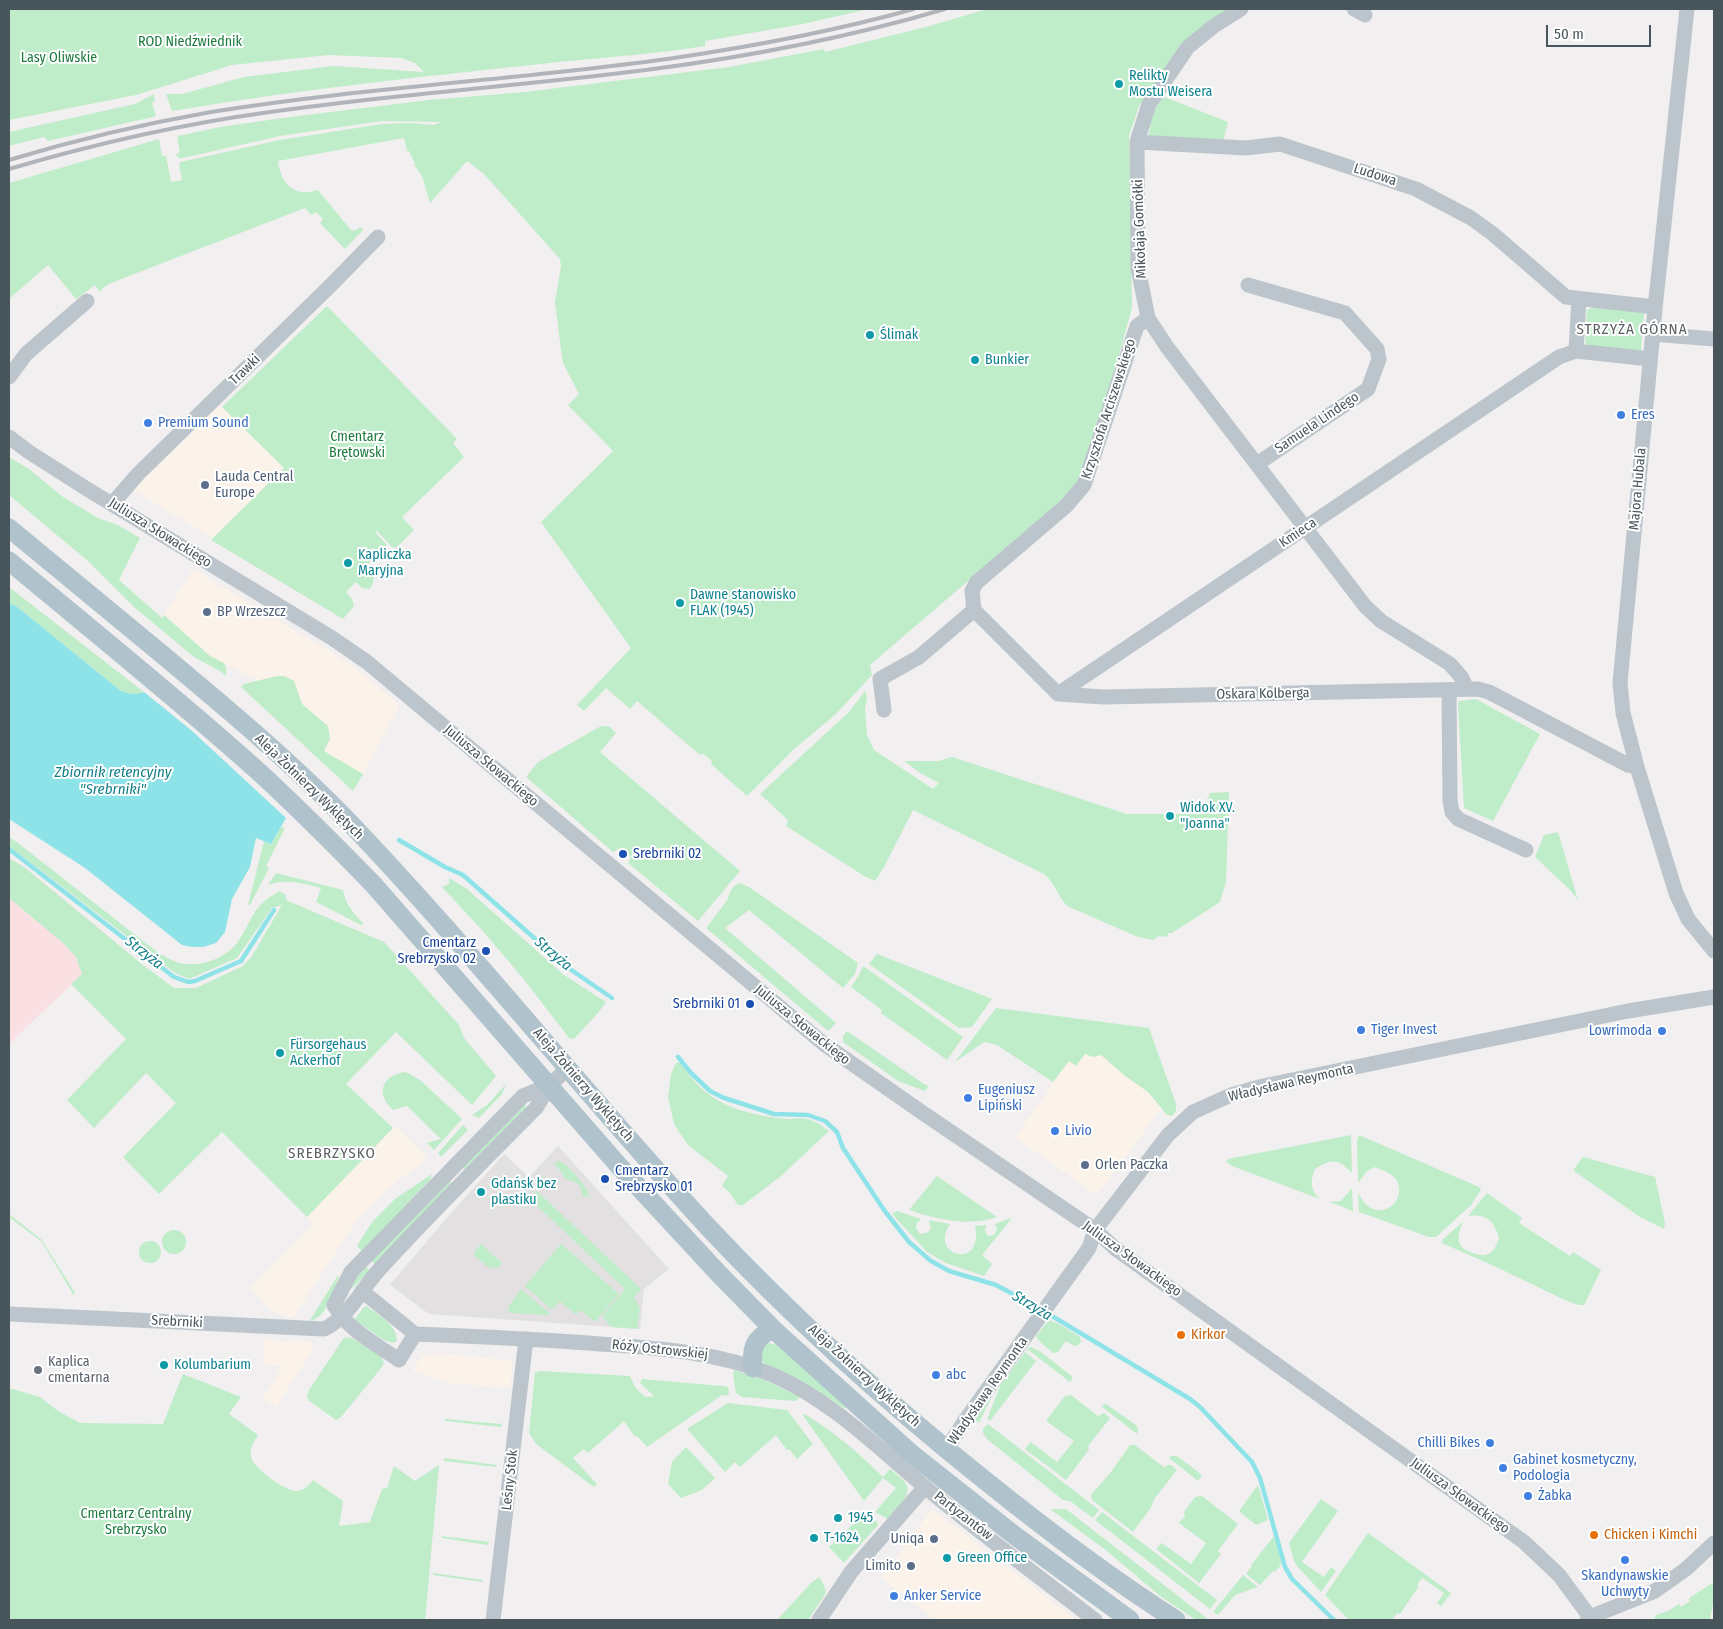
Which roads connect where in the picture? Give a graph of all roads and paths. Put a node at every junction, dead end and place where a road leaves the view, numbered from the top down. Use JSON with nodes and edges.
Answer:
{"nodes":[{"id":1,"x":1241,"y":9,"type":"edge"},
{"id":2,"x":1687,"y":9,"type":"edge"},
{"id":3,"x":1137,"y":142,"type":"junction"},
{"id":4,"x":378,"y":237,"type":"dead end"},
{"id":5,"x":1248,"y":285,"type":"dead end"},
{"id":6,"x":1579,"y":299,"type":"junction"},
{"id":7,"x":87,"y":301,"type":"dead end"},
{"id":8,"x":1656,"y":307,"type":"junction"},
{"id":9,"x":1148,"y":318,"type":"junction"},
{"id":10,"x":1653,"y":334,"type":"junction"},
{"id":11,"x":1714,"y":339,"type":"edge"},
{"id":12,"x":1576,"y":351,"type":"junction"},
{"id":13,"x":1650,"y":359,"type":"junction"},
{"id":14,"x":9,"y":377,"type":"edge"},
{"id":15,"x":9,"y":437,"type":"edge"},
{"id":16,"x":1257,"y":464,"type":"junction"},
{"id":17,"x":112,"y":504,"type":"junction"},
{"id":18,"x":9,"y":528,"type":"edge"},
{"id":19,"x":1305,"y":528,"type":"junction"},
{"id":20,"x":9,"y":561,"type":"edge"},
{"id":21,"x":974,"y":610,"type":"junction"},
{"id":22,"x":1467,"y":689,"type":"junction"},
{"id":23,"x":1449,"y":690,"type":"junction"},
{"id":24,"x":1058,"y":694,"type":"junction"},
{"id":25,"x":884,"y":710,"type":"dead end"},
{"id":26,"x":1637,"y":767,"type":"junction"},
{"id":27,"x":1526,"y":850,"type":"dead end"},
{"id":28,"x":1714,"y":951,"type":"edge"},
{"id":29,"x":1714,"y":997,"type":"edge"},
{"id":30,"x":568,"y":1068,"type":"junction"},
{"id":31,"x":550,"y":1085,"type":"junction"},
{"id":32,"x":449,"y":1173,"type":"junction"},
{"id":33,"x":461,"y":1185,"type":"junction"},
{"id":34,"x":1095,"y":1230,"type":"junction"},
{"id":35,"x":362,"y":1291,"type":"junction"},
{"id":36,"x":9,"y":1314,"type":"edge"},
{"id":37,"x":341,"y":1317,"type":"junction"},
{"id":38,"x":774,"y":1329,"type":"junction"},
{"id":39,"x":415,"y":1334,"type":"junction"},
{"id":40,"x":526,"y":1339,"type":"junction"},
{"id":41,"x":753,"y":1368,"type":"junction"},
{"id":42,"x":946,"y":1450,"type":"junction"},
{"id":43,"x":925,"y":1487,"type":"junction"},
{"id":44,"x":1714,"y":1543,"type":"edge"},
{"id":45,"x":1588,"y":1619,"type":"edge"},
{"id":46,"x":493,"y":1620,"type":"edge"},
{"id":47,"x":819,"y":1620,"type":"edge"},
{"id":48,"x":1095,"y":1620,"type":"edge"},
{"id":49,"x":1130,"y":1620,"type":"edge"},
{"id":50,"x":1176,"y":1620,"type":"edge"}],
"edges":[{"from":1,"to":3,"type":"street","name":"Mikołaja Gomółki"},
{"from":2,"to":8,"type":"street","name":"Majora Hubala"},
{"from":3,"to":6,"type":"street","name":"Ludowa"},
{"from":3,"to":9,"type":"street","name":"Mikołaja Gomółki"},
{"from":4,"to":17,"type":"street","name":"Trawki"},
{"from":5,"to":16,"type":"street","name":"Samuela Lindego"},
{"from":6,"to":8,"type":"street","name":"Ludowa"},
{"from":6,"to":12,"type":"street"},
{"from":7,"to":14,"type":"street"},
{"from":8,"to":10,"type":"street","name":"Majora Hubala"},
{"from":9,"to":16,"type":"street","name":"Mikołaja Gomółki"},
{"from":9,"to":21,"type":"street","name":"Krzysztofa Arciszewskiego"},
{"from":10,"to":11,"type":"street"},
{"from":10,"to":13,"type":"street","name":"Majora Hubala"},
{"from":12,"to":13,"type":"street","name":"Kmieca"},
{"from":12,"to":19,"type":"street","name":"Kmieca"},
{"from":13,"to":26,"type":"street","name":"Majora Hubala"},
{"from":15,"to":17,"type":"street","name":"Juliusza Słowackiego"},
{"from":16,"to":19,"type":"street","name":"Mikołaja Gomółki"},
{"from":17,"to":34,"type":"street","name":"Juliusza Słowackiego"},
{"from":18,"to":30,"type":"main road","name":"Aleja Żołnierzy Wyklętych"},
{"from":19,"to":22,"type":"street"},
{"from":19,"to":24,"type":"street","name":"Kmieca"},
{"from":20,"to":31,"type":"main road","name":"Aleja Żołnierzy Wyklętych"},
{"from":21,"to":24,"type":"street"},
{"from":21,"to":25,"type":"street"},
{"from":22,"to":23,"type":"street","name":"Oskara Kolberga"},
{"from":22,"to":26,"type":"street","name":"Oskara Kolberga"},
{"from":23,"to":24,"type":"street","name":"Oskara Kolberga"},
{"from":23,"to":27,"type":"street"},
{"from":26,"to":28,"type":"street","name":"Majora Hubala"},
{"from":29,"to":34,"type":"street","name":"Władysława Reymonta"},
{"from":30,"to":31,"type":"street","name":"Srebrniki"},
{"from":30,"to":42,"type":"main road","name":"Aleja Żołnierzy Wyklętych"},
{"from":31,"to":32,"type":"street","name":"Srebrniki"},
{"from":31,"to":33,"type":"street","name":"Srebrniki"},
{"from":31,"to":38,"type":"main road","name":"Aleja Żołnierzy Wyklętych"},
{"from":32,"to":33,"type":"street"},
{"from":32,"to":37,"type":"street","name":"Srebrniki"},
{"from":33,"to":35,"type":"street","name":"Srebrniki"},
{"from":34,"to":42,"type":"street","name":"Władysława Reymonta"},
{"from":34,"to":45,"type":"street","name":"Juliusza Słowackiego"},
{"from":35,"to":37,"type":"street","name":"Srebrniki"},
{"from":35,"to":39,"type":"street"},
{"from":36,"to":37,"type":"street","name":"Srebrniki"},
{"from":37,"to":39,"type":"street"},
{"from":38,"to":41,"type":"main road"},
{"from":38,"to":49,"type":"main road","name":"Aleja Żołnierzy Wyklętych"},
{"from":39,"to":40,"type":"street","name":"Róży Ostrowskiej"},
{"from":40,"to":41,"type":"street","name":"Róży Ostrowskiej"},
{"from":40,"to":46,"type":"street","name":"Leśny Stok"},
{"from":41,"to":43,"type":"street","name":"Róży Ostrowskiej"},
{"from":42,"to":50,"type":"main road","name":"Aleja Żołnierzy Wyklętych"},
{"from":43,"to":47,"type":"street"},
{"from":43,"to":48,"type":"street","name":"Partyzantów"},
{"from":44,"to":45,"type":"street"}]}
